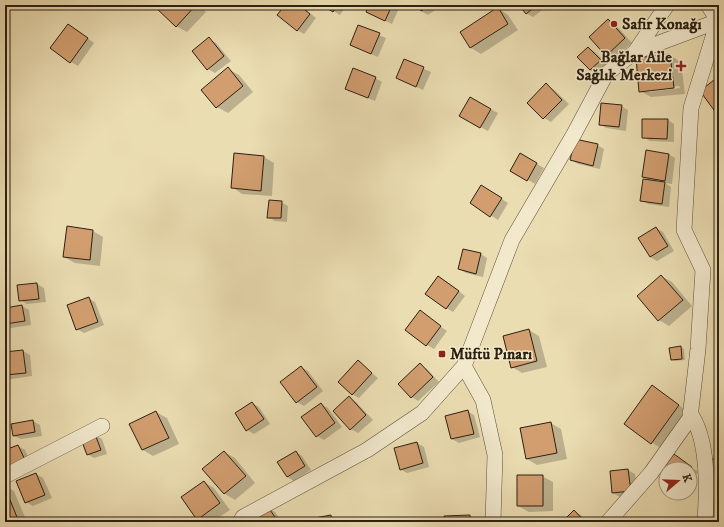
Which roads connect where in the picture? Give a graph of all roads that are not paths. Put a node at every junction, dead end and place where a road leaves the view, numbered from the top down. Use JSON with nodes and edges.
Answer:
{"nodes":[{"id":1,"x":667,"y":5,"type":"edge"},
{"id":2,"x":708,"y":5,"type":"edge"},
{"id":3,"x":719,"y":22,"type":"edge"},
{"id":4,"x":635,"y":52,"type":"junction"},
{"id":5,"x":464,"y":366,"type":"junction"},
{"id":6,"x":690,"y":413,"type":"junction"},
{"id":7,"x":102,"y":426,"type":"dead end"},
{"id":8,"x":5,"y":476,"type":"edge"},
{"id":9,"x":240,"y":522,"type":"edge"},
{"id":10,"x":493,"y":522,"type":"edge"},
{"id":11,"x":608,"y":522,"type":"edge"},
{"id":12,"x":705,"y":522,"type":"edge"}],
"edges":[{"from":1,"to":4,"type":"street"},
{"from":2,"to":3,"type":"street"},
{"from":3,"to":4,"type":"street"},
{"from":3,"to":6,"type":"street"},
{"from":4,"to":5,"type":"street"},
{"from":5,"to":9,"type":"street"},
{"from":5,"to":10,"type":"street"},
{"from":6,"to":11,"type":"street"},
{"from":6,"to":12,"type":"street"},
{"from":7,"to":8,"type":"street"}]}
